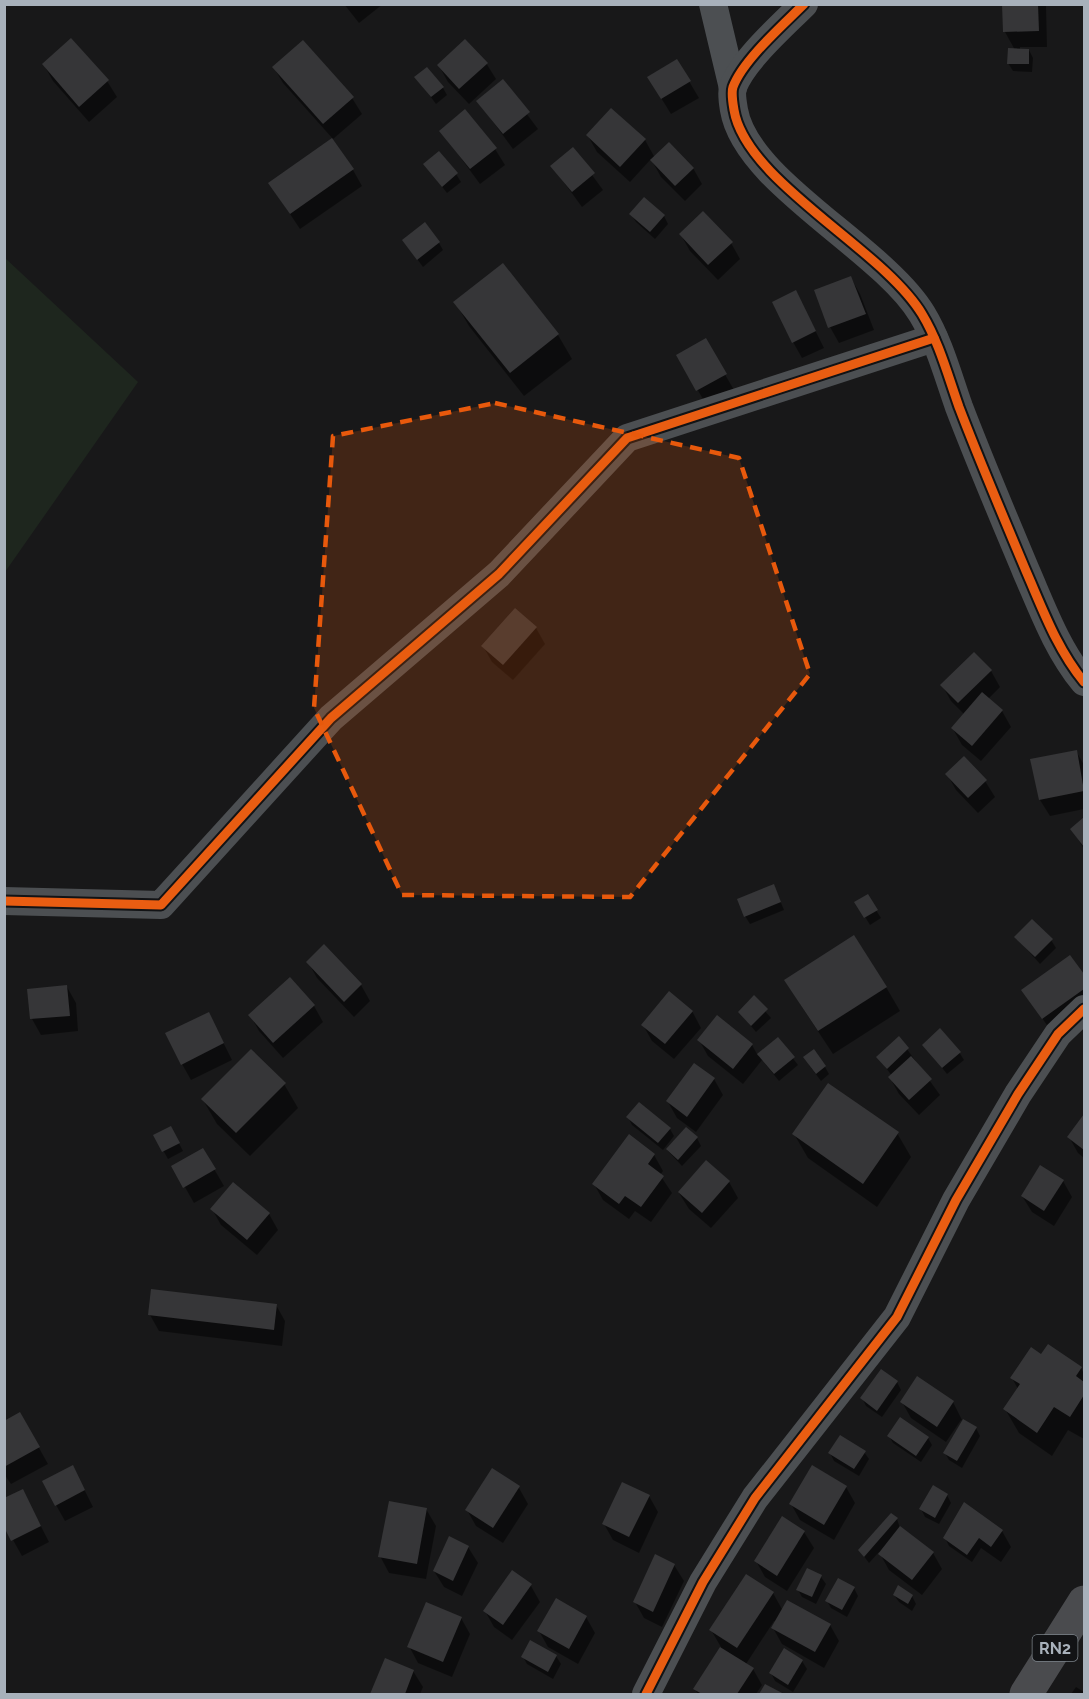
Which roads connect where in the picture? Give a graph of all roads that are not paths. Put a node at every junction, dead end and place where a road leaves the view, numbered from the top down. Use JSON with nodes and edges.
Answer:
{"nodes":[{"id":1,"x":713,"y":4,"type":"edge"},
{"id":2,"x":804,"y":4,"type":"edge"},
{"id":3,"x":732,"y":88,"type":"junction"},
{"id":4,"x":934,"y":338,"type":"junction"},
{"id":5,"x":1084,"y":682,"type":"edge"},
{"id":6,"x":4,"y":901,"type":"edge"},
{"id":7,"x":1084,"y":1009,"type":"edge"},
{"id":8,"x":1084,"y":1602,"type":"edge"},
{"id":9,"x":646,"y":1695,"type":"edge"},
{"id":10,"x":1026,"y":1695,"type":"edge"}],
"edges":[{"from":1,"to":3,"type":"street"},
{"from":2,"to":3,"type":"street"},
{"from":3,"to":4,"type":"street"},
{"from":4,"to":5,"type":"street"},
{"from":4,"to":6,"type":"street"},
{"from":7,"to":9,"type":"street"},
{"from":8,"to":10,"type":"highway","number":"RN2"}]}
